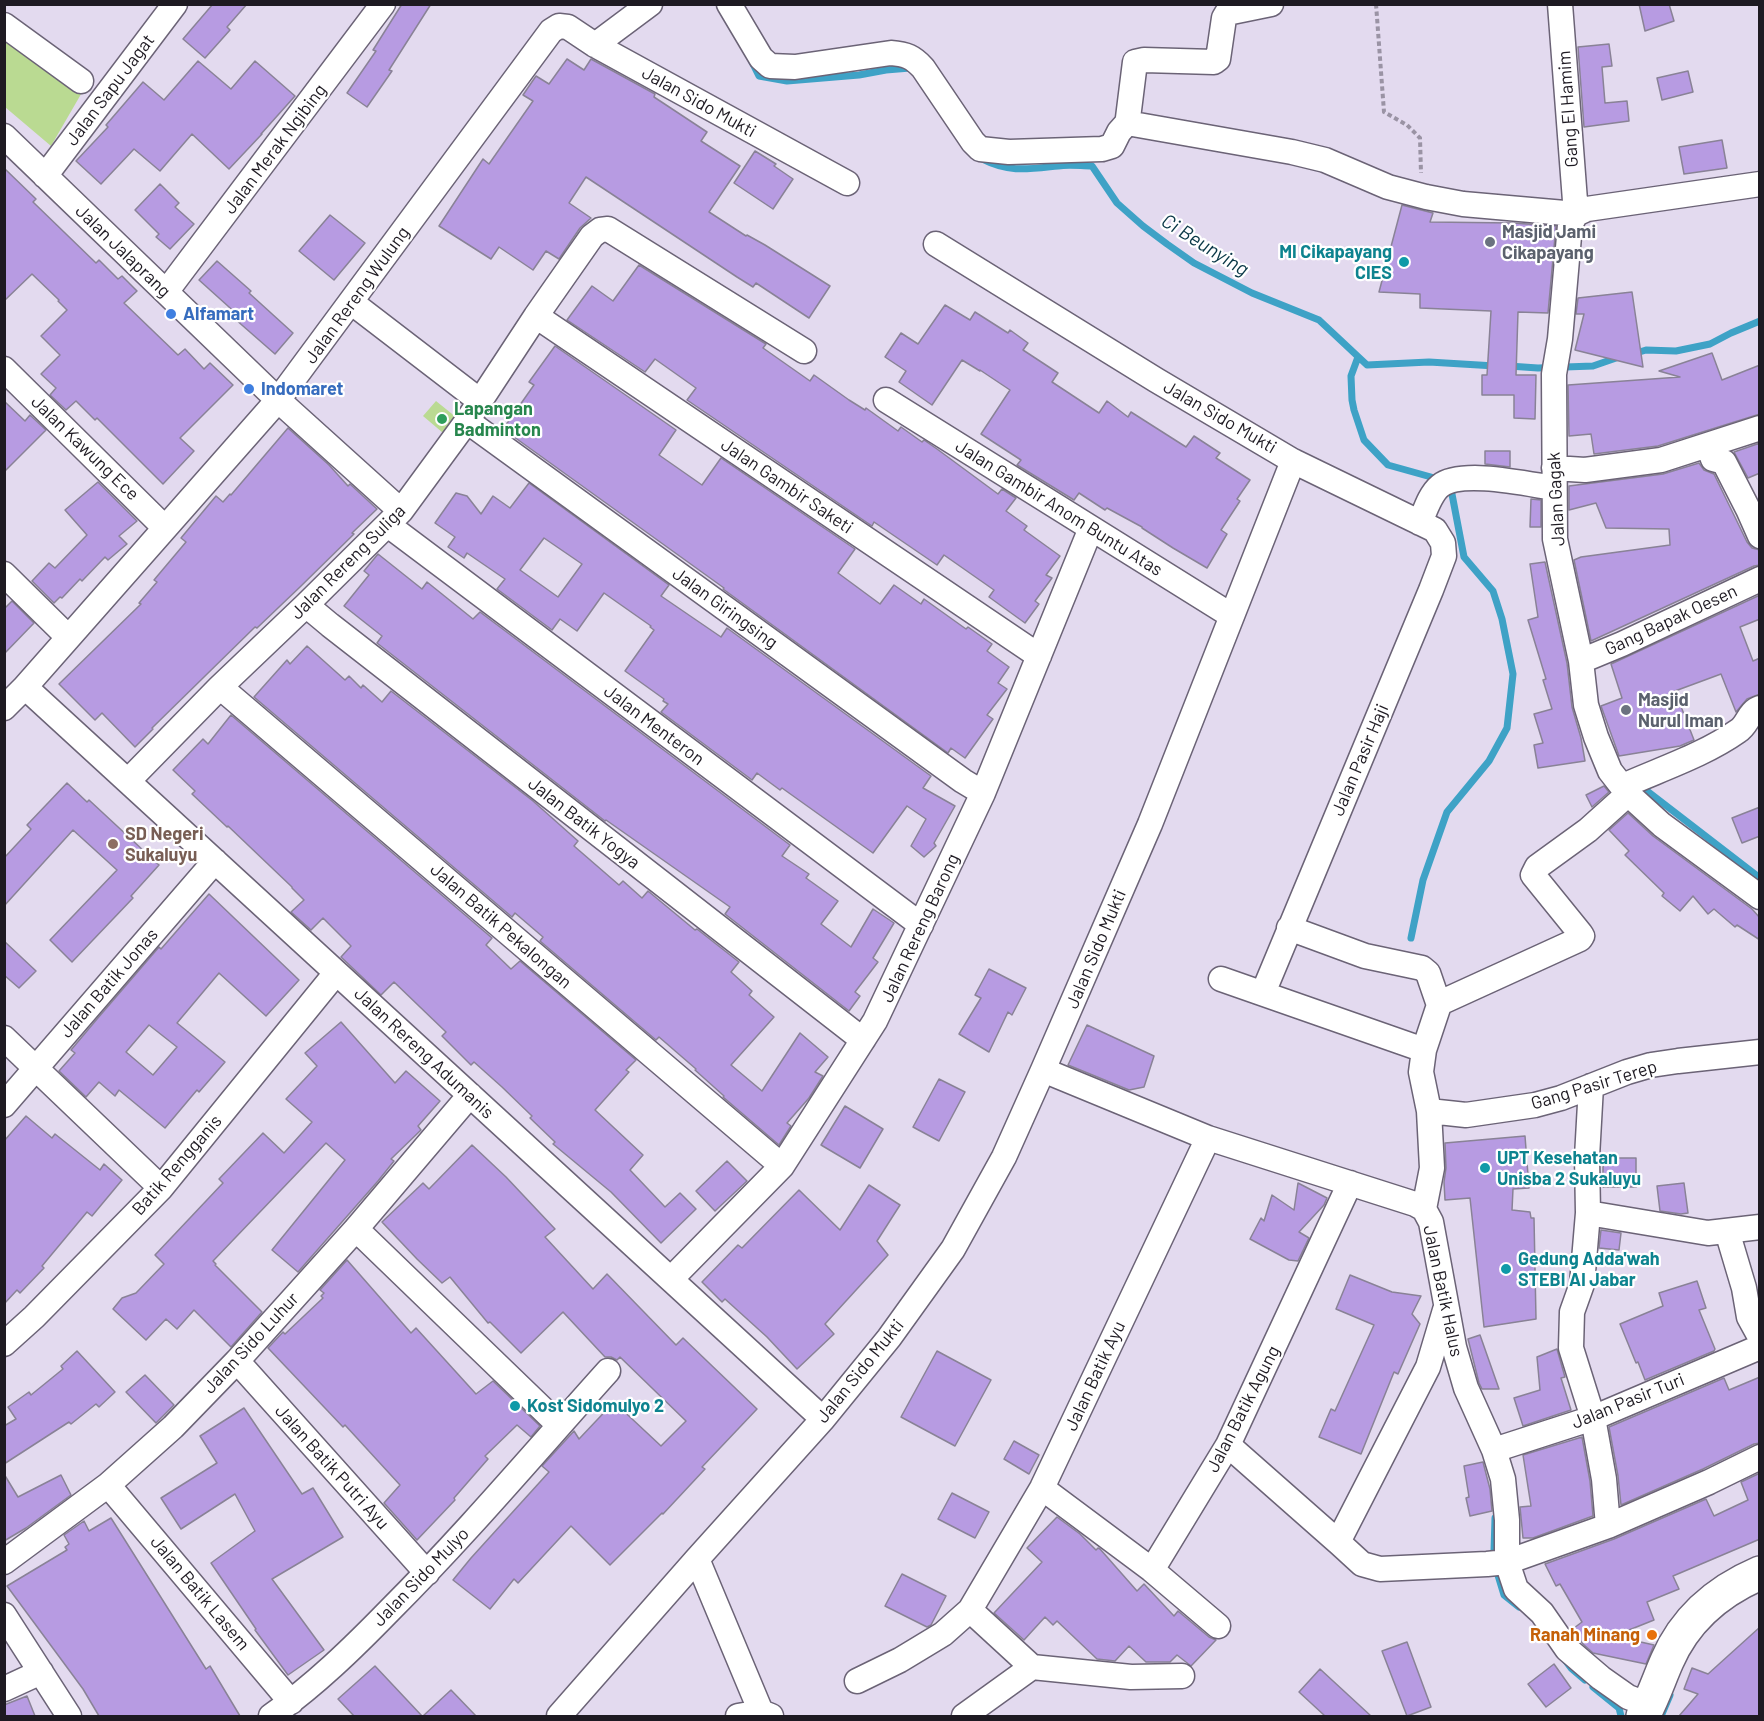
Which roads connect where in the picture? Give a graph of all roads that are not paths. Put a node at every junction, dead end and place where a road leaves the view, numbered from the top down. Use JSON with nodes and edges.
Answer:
{"nodes":[{"id":1,"x":175,"y":4,"type":"edge"},
{"id":2,"x":383,"y":4,"type":"edge"},
{"id":3,"x":650,"y":4,"type":"edge"},
{"id":4,"x":729,"y":4,"type":"edge"},
{"id":5,"x":1271,"y":4,"type":"edge"},
{"id":6,"x":1560,"y":4,"type":"edge"},
{"id":7,"x":4,"y":25,"type":"edge"},
{"id":8,"x":551,"y":31,"type":"joint"},
{"id":9,"x":595,"y":45,"type":"junction"},
{"id":10,"x":81,"y":81,"type":"dead end"},
{"id":11,"x":1127,"y":123,"type":"junction"},
{"id":12,"x":4,"y":136,"type":"edge"},
{"id":13,"x":45,"y":176,"type":"junction"},
{"id":14,"x":847,"y":183,"type":"dead end"},
{"id":15,"x":1760,"y":184,"type":"edge"},
{"id":16,"x":1576,"y":214,"type":"junction"},
{"id":17,"x":936,"y":244,"type":"dead end"},
{"id":18,"x":166,"y":292,"type":"junction"},
{"id":19,"x":351,"y":302,"type":"junction"},
{"id":20,"x":536,"y":316,"type":"junction"},
{"id":21,"x":804,"y":351,"type":"dead end"},
{"id":22,"x":4,"y":369,"type":"edge"},
{"id":23,"x":278,"y":400,"type":"junction"},
{"id":24,"x":886,"y":400,"type":"dead end"},
{"id":25,"x":480,"y":401,"type":"junction"},
{"id":26,"x":467,"y":421,"type":"junction"},
{"id":27,"x":1760,"y":428,"type":"edge"},
{"id":28,"x":1708,"y":446,"type":"junction"},
{"id":29,"x":1293,"y":460,"type":"junction"},
{"id":30,"x":1554,"y":478,"type":"junction"},
{"id":31,"x":394,"y":518,"type":"junction"},
{"id":32,"x":1420,"y":523,"type":"junction"},
{"id":33,"x":165,"y":528,"type":"junction"},
{"id":34,"x":1091,"y":528,"type":"junction"},
{"id":35,"x":1760,"y":536,"type":"edge"},
{"id":36,"x":4,"y":574,"type":"edge"},
{"id":37,"x":1760,"y":579,"type":"edge"},
{"id":38,"x":306,"y":605,"type":"junction"},
{"id":39,"x":1232,"y":616,"type":"junction"},
{"id":40,"x":68,"y":637,"type":"junction"},
{"id":41,"x":1039,"y":656,"type":"junction"},
{"id":42,"x":1581,"y":661,"type":"junction"},
{"id":43,"x":25,"y":687,"type":"junction"},
{"id":44,"x":220,"y":687,"type":"junction"},
{"id":45,"x":4,"y":708,"type":"edge"},
{"id":46,"x":1760,"y":708,"type":"edge"},
{"id":47,"x":128,"y":781,"type":"junction"},
{"id":48,"x":1626,"y":790,"type":"junction"},
{"id":49,"x":983,"y":794,"type":"junction"},
{"id":50,"x":215,"y":861,"type":"junction"},
{"id":51,"x":1760,"y":897,"type":"edge"},
{"id":52,"x":921,"y":925,"type":"junction"},
{"id":53,"x":1289,"y":928,"type":"junction"},
{"id":54,"x":336,"y":973,"type":"junction"},
{"id":55,"x":1221,"y":979,"type":"dead end"},
{"id":56,"x":1263,"y":993,"type":"junction"},
{"id":57,"x":1439,"y":1005,"type":"junction"},
{"id":58,"x":4,"y":1038,"type":"edge"},
{"id":59,"x":863,"y":1040,"type":"junction"},
{"id":60,"x":1416,"y":1048,"type":"junction"},
{"id":61,"x":1760,"y":1052,"type":"edge"},
{"id":62,"x":36,"y":1068,"type":"junction"},
{"id":63,"x":1043,"y":1070,"type":"junction"},
{"id":64,"x":1591,"y":1086,"type":"junction"},
{"id":65,"x":470,"y":1095,"type":"junction"},
{"id":66,"x":4,"y":1106,"type":"edge"},
{"id":67,"x":1429,"y":1111,"type":"junction"},
{"id":68,"x":1208,"y":1138,"type":"junction"},
{"id":69,"x":782,"y":1166,"type":"junction"},
{"id":70,"x":1350,"y":1183,"type":"junction"},
{"id":71,"x":160,"y":1188,"type":"junction"},
{"id":72,"x":1424,"y":1209,"type":"junction"},
{"id":73,"x":1588,"y":1213,"type":"junction"},
{"id":74,"x":1760,"y":1227,"type":"edge"},
{"id":75,"x":356,"y":1229,"type":"junction"},
{"id":76,"x":1727,"y":1231,"type":"junction"},
{"id":77,"x":671,"y":1280,"type":"junction"},
{"id":78,"x":1447,"y":1304,"type":"junction"},
{"id":79,"x":4,"y":1344,"type":"edge"},
{"id":80,"x":1759,"y":1347,"type":"edge"},
{"id":81,"x":237,"y":1361,"type":"junction"},
{"id":82,"x":608,"y":1371,"type":"dead end"},
{"id":83,"x":1593,"y":1418,"type":"junction"},
{"id":84,"x":823,"y":1419,"type":"junction"},
{"id":85,"x":560,"y":1425,"type":"junction"},
{"id":86,"x":1228,"y":1445,"type":"junction"},
{"id":87,"x":1494,"y":1450,"type":"junction"},
{"id":88,"x":1760,"y":1457,"type":"edge"},
{"id":89,"x":108,"y":1485,"type":"junction"},
{"id":90,"x":1042,"y":1488,"type":"junction"},
{"id":91,"x":1608,"y":1526,"type":"junction"},
{"id":92,"x":1338,"y":1542,"type":"junction"},
{"id":93,"x":697,"y":1559,"type":"junction"},
{"id":94,"x":4,"y":1562,"type":"edge"},
{"id":95,"x":1507,"y":1562,"type":"junction"},
{"id":96,"x":1152,"y":1570,"type":"junction"},
{"id":97,"x":428,"y":1573,"type":"junction"},
{"id":98,"x":1760,"y":1573,"type":"edge"},
{"id":99,"x":970,"y":1610,"type":"junction"},
{"id":100,"x":4,"y":1615,"type":"edge"},
{"id":101,"x":1218,"y":1626,"type":"dead end"},
{"id":102,"x":1032,"y":1668,"type":"junction"},
{"id":103,"x":41,"y":1672,"type":"junction"},
{"id":104,"x":1182,"y":1676,"type":"dead end"},
{"id":105,"x":857,"y":1681,"type":"dead end"},
{"id":106,"x":4,"y":1689,"type":"edge"},
{"id":107,"x":291,"y":1702,"type":"junction"},
{"id":108,"x":1646,"y":1711,"type":"edge"},
{"id":109,"x":757,"y":1715,"type":"edge"},
{"id":110,"x":69,"y":1716,"type":"edge"},
{"id":111,"x":271,"y":1716,"type":"edge"},
{"id":112,"x":559,"y":1716,"type":"edge"},
{"id":113,"x":964,"y":1716,"type":"edge"}],
"edges":[{"from":1,"to":13,"type":"street","name":"Jalan Sapu Jagat"},
{"from":2,"to":18,"type":"street","name":"Jalan Merak Ngibing"},
{"from":3,"to":9,"type":"street"},
{"from":4,"to":11,"type":"street"},
{"from":5,"to":11,"type":"street"},
{"from":6,"to":16,"type":"street","name":"Gang El Hamim"},
{"from":7,"to":10,"type":"street"},
{"from":8,"to":9,"type":"street","name":"Jalan Sido Mukti"},
{"from":8,"to":19,"type":"street","name":"Jalan Rereng Wulung"},
{"from":9,"to":14,"type":"street","name":"Jalan Sido Mukti"},
{"from":11,"to":16,"type":"street"},
{"from":12,"to":13,"type":"street","name":"Jalan Jalaprang"},
{"from":13,"to":18,"type":"street","name":"Jalan Jalaprang"},
{"from":15,"to":16,"type":"street"},
{"from":16,"to":30,"type":"street","name":"Jalan Gagak"},
{"from":17,"to":29,"type":"street","name":"Jalan Sido Mukti"},
{"from":18,"to":23,"type":"street","name":"Jalan Jalaprang"},
{"from":19,"to":23,"type":"street","name":"Jalan Rereng Wulung"},
{"from":19,"to":25,"type":"street"},
{"from":20,"to":21,"type":"street","name":"Jalan Rereng Suliga"},
{"from":20,"to":25,"type":"street","name":"Jalan Rereng Suliga"},
{"from":20,"to":41,"type":"street","name":"Jalan Gambir Saketi"},
{"from":22,"to":33,"type":"street","name":"Jalan Kawung Ece"},
{"from":23,"to":31,"type":"street","name":"Jalan Jalaprang"},
{"from":23,"to":33,"type":"street","name":"Jalan Rereng Wulung"},
{"from":24,"to":34,"type":"street","name":"Jalan Gambir Anom Buntu Atas"},
{"from":25,"to":26,"type":"street","name":"Jalan Rereng Suliga"},
{"from":26,"to":31,"type":"street","name":"Jalan Rereng Suliga"},
{"from":26,"to":49,"type":"street","name":"Jalan Giringsing"},
{"from":27,"to":28,"type":"street"},
{"from":28,"to":30,"type":"street"},
{"from":28,"to":35,"type":"street"},
{"from":29,"to":32,"type":"street","name":"Jalan Pasir Haji"},
{"from":29,"to":39,"type":"street","name":"Jalan Sido Mukti"},
{"from":30,"to":32,"type":"street"},
{"from":30,"to":42,"type":"street","name":"Jalan Gagak"},
{"from":31,"to":38,"type":"street","name":"Jalan Rereng Suliga"},
{"from":31,"to":52,"type":"street","name":"Jalan Menteron"},
{"from":32,"to":53,"type":"street","name":"Jalan Pasir Haji"},
{"from":33,"to":40,"type":"street","name":"Jalan Rereng Wulung"},
{"from":34,"to":39,"type":"street","name":"Jalan Gambir Anom Buntu Atas"},
{"from":34,"to":41,"type":"street","name":"Jalan Rereng Barong"},
{"from":36,"to":40,"type":"street"},
{"from":37,"to":42,"type":"street","name":"Gang Bapak Oesen"},
{"from":38,"to":44,"type":"street","name":"Jalan Rereng Suliga"},
{"from":38,"to":59,"type":"street","name":"Jalan Batik Yogya"},
{"from":39,"to":63,"type":"street","name":"Jalan Sido Mukti"},
{"from":40,"to":43,"type":"street","name":"Jalan Rereng Wulung"},
{"from":41,"to":49,"type":"street","name":"Jalan Rereng Barong"},
{"from":42,"to":48,"type":"street","name":"Jalan Gagak"},
{"from":43,"to":45,"type":"street","name":"Jalan Rereng Wulung"},
{"from":43,"to":47,"type":"street","name":"Jalan Rereng Adumanis"},
{"from":44,"to":47,"type":"street","name":"Jalan Rereng Suliga"},
{"from":44,"to":69,"type":"street","name":"Jalan Batik Pekalongan"},
{"from":46,"to":48,"type":"street"},
{"from":47,"to":50,"type":"street","name":"Jalan Rereng Adumanis"},
{"from":48,"to":51,"type":"street","name":"Jalan Gagak"},
{"from":48,"to":57,"type":"street"},
{"from":49,"to":52,"type":"street","name":"Jalan Rereng Barong"},
{"from":50,"to":54,"type":"street","name":"Jalan Rereng Adumanis"},
{"from":50,"to":62,"type":"street","name":"Jalan Batik Jonas"},
{"from":52,"to":59,"type":"street","name":"Jalan Rereng Barong"},
{"from":53,"to":56,"type":"street","name":"Jalan Pasir Haji"},
{"from":53,"to":57,"type":"street"},
{"from":54,"to":65,"type":"street","name":"Jalan Rereng Adumanis"},
{"from":54,"to":71,"type":"street","name":"Batik Rengganis"},
{"from":55,"to":56,"type":"street"},
{"from":56,"to":60,"type":"street"},
{"from":57,"to":60,"type":"street"},
{"from":58,"to":62,"type":"street"},
{"from":59,"to":69,"type":"street","name":"Jalan Rereng Barong"},
{"from":60,"to":67,"type":"street"},
{"from":61,"to":64,"type":"street","name":"Gang Pasir Terep"},
{"from":62,"to":66,"type":"street","name":"Jalan Batik Jonas"},
{"from":62,"to":71,"type":"street"},
{"from":63,"to":68,"type":"street","name":"Jalan Batik Halus"},
{"from":63,"to":84,"type":"street","name":"Jalan Sido Mukti"},
{"from":64,"to":67,"type":"street","name":"Gang Pasir Terep"},
{"from":64,"to":73,"type":"street"},
{"from":65,"to":75,"type":"street","name":"Jalan Sido Luhur"},
{"from":65,"to":77,"type":"street","name":"Jalan Rereng Adumanis"},
{"from":67,"to":72,"type":"street"},
{"from":68,"to":70,"type":"street","name":"Jalan Batik Halus"},
{"from":68,"to":90,"type":"street","name":"Jalan Batik Ayu"},
{"from":69,"to":77,"type":"street","name":"Jalan Rereng Barong"},
{"from":70,"to":72,"type":"street","name":"Jalan Batik Halus"},
{"from":70,"to":86,"type":"street","name":"Jalan Batik Agung"},
{"from":71,"to":79,"type":"street","name":"Batik Rengganis"},
{"from":72,"to":78,"type":"street","name":"Jalan Batik Halus"},
{"from":73,"to":76,"type":"street"},
{"from":73,"to":83,"type":"street"},
{"from":74,"to":76,"type":"street"},
{"from":75,"to":81,"type":"street","name":"Jalan Sido Luhur"},
{"from":75,"to":85,"type":"street"},
{"from":76,"to":80,"type":"street"},
{"from":77,"to":84,"type":"street","name":"Jalan Rereng Adumanis"},
{"from":78,"to":87,"type":"street","name":"Jalan Batik Halus"},
{"from":78,"to":92,"type":"street"},
{"from":80,"to":83,"type":"street","name":"Jalan Pasir Turi"},
{"from":81,"to":89,"type":"street","name":"Jalan Sido Luhur"},
{"from":81,"to":97,"type":"street","name":"Jalan Batik Putri Ayu"},
{"from":82,"to":85,"type":"street","name":"Jalan Sido Mulyo"},
{"from":83,"to":87,"type":"street","name":"Jalan Pasir Turi"},
{"from":83,"to":91,"type":"street"},
{"from":84,"to":93,"type":"street","name":"Jalan Sido Mukti"},
{"from":85,"to":97,"type":"street","name":"Jalan Sido Mulyo"},
{"from":86,"to":92,"type":"street"},
{"from":86,"to":96,"type":"street","name":"Jalan Batik Agung"},
{"from":87,"to":95,"type":"street","name":"Jalan Batik Halus"},
{"from":88,"to":91,"type":"street"},
{"from":89,"to":94,"type":"street","name":"Jalan Sido Luhur"},
{"from":89,"to":107,"type":"street","name":"Jalan Batik Lasem"},
{"from":90,"to":96,"type":"street"},
{"from":90,"to":99,"type":"street","name":"Jalan Batik Ayu"},
{"from":91,"to":95,"type":"street"},
{"from":92,"to":95,"type":"street"},
{"from":93,"to":109,"type":"street"},
{"from":93,"to":112,"type":"street","name":"Jalan Sido Mukti"},
{"from":95,"to":108,"type":"street","name":"Jalan Batik Halus"},
{"from":96,"to":101,"type":"street"},
{"from":97,"to":107,"type":"street","name":"Jalan Sido Mulyo"},
{"from":98,"to":108,"type":"main road"},
{"from":99,"to":102,"type":"street"},
{"from":99,"to":105,"type":"street","name":"Jalan Batik Ayu"},
{"from":100,"to":103,"type":"street"},
{"from":102,"to":104,"type":"street"},
{"from":102,"to":113,"type":"street"},
{"from":103,"to":106,"type":"street"},
{"from":103,"to":110,"type":"street"},
{"from":107,"to":111,"type":"street","name":"Jalan Sido Mulyo"}]}
